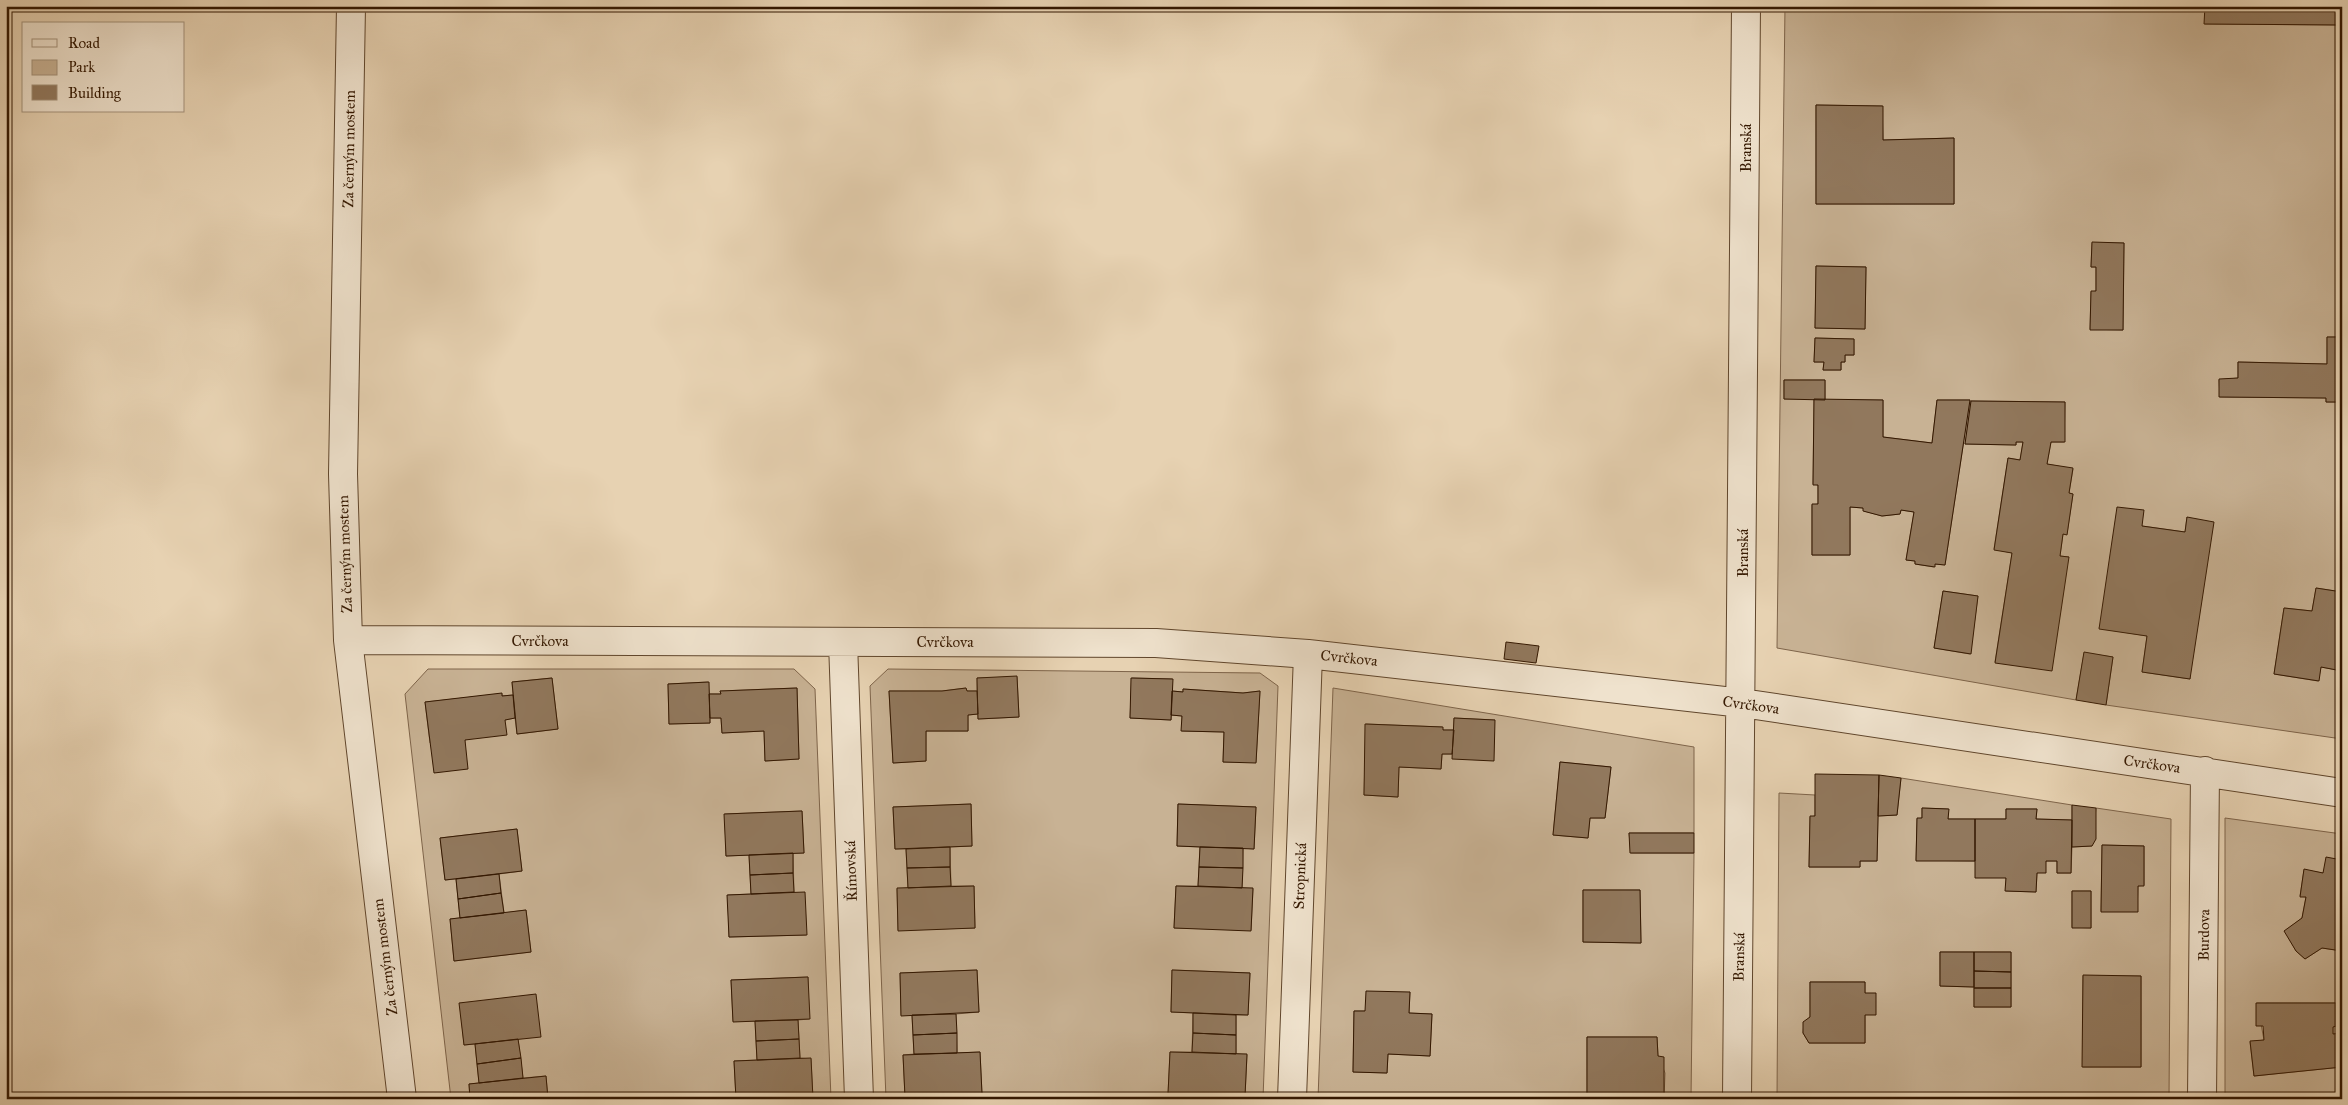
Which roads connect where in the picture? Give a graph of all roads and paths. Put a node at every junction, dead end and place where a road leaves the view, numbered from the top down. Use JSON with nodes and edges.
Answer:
{"nodes":[{"id":1,"x":351,"y":6,"type":"edge"},
{"id":2,"x":1746,"y":6,"type":"edge"},
{"id":3,"x":348,"y":640,"type":"junction"},
{"id":4,"x":843,"y":642,"type":"junction"},
{"id":5,"x":1308,"y":654,"type":"junction"},
{"id":6,"x":1742,"y":703,"type":"junction"},
{"id":7,"x":2205,"y":772,"type":"junction"},
{"id":8,"x":2342,"y":793,"type":"edge"},
{"id":9,"x":402,"y":1099,"type":"edge"},
{"id":10,"x":859,"y":1099,"type":"edge"},
{"id":11,"x":1292,"y":1099,"type":"edge"},
{"id":12,"x":1737,"y":1099,"type":"edge"},
{"id":13,"x":2202,"y":1099,"type":"edge"}],
"edges":[{"from":1,"to":3,"type":"street","name":"Za černým mostem"},
{"from":2,"to":6,"type":"street","name":"Branská"},
{"from":3,"to":4,"type":"street","name":"Cvrčkova"},
{"from":3,"to":9,"type":"street","name":"Za černým mostem"},
{"from":4,"to":5,"type":"street","name":"Cvrčkova"},
{"from":4,"to":10,"type":"street","name":"Římovská"},
{"from":5,"to":6,"type":"street","name":"Cvrčkova"},
{"from":5,"to":11,"type":"street","name":"Stropnická"},
{"from":6,"to":7,"type":"street","name":"Cvrčkova"},
{"from":6,"to":12,"type":"street","name":"Branská"},
{"from":7,"to":8,"type":"street","name":"Cvrčkova"},
{"from":7,"to":13,"type":"street","name":"Burdova"}]}
